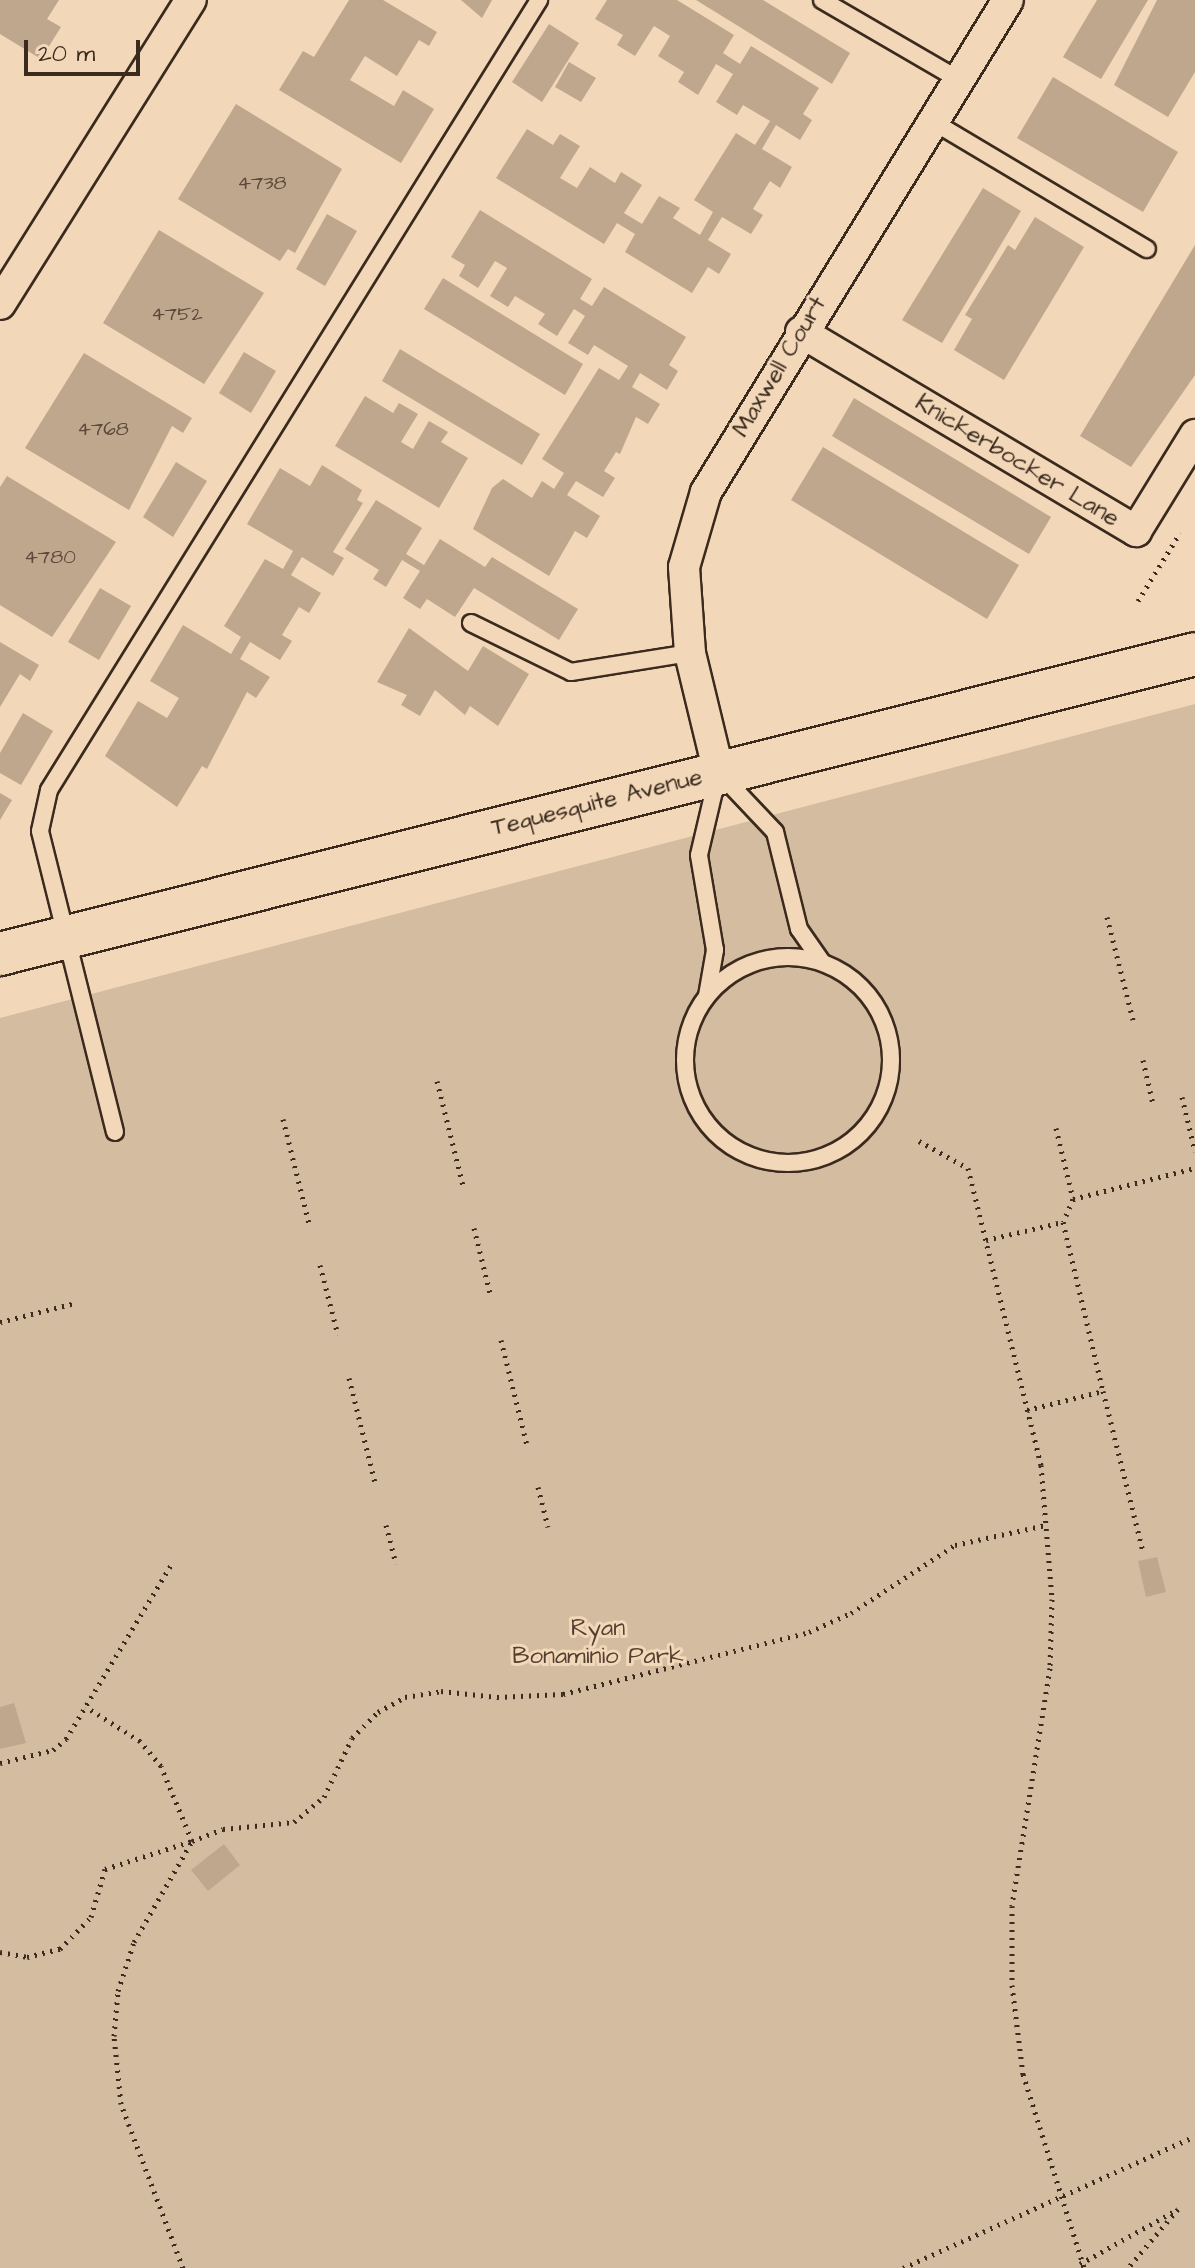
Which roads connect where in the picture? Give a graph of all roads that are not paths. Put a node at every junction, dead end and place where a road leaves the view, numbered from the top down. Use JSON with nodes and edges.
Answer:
{"nodes":[{"id":1,"x":539,"y":0,"type":"edge"},
{"id":2,"x":822,"y":0,"type":"edge"},
{"id":3,"x":1008,"y":0,"type":"edge"},
{"id":4,"x":187,"y":1,"type":"edge"},
{"id":5,"x":958,"y":79,"type":"junction"},
{"id":6,"x":932,"y":121,"type":"junction"},
{"id":7,"x":1147,"y":249,"type":"dead end"},
{"id":8,"x":0,"y":304,"type":"edge"},
{"id":9,"x":801,"y":332,"type":"junction"},
{"id":10,"x":1195,"y":435,"type":"edge"},
{"id":11,"x":471,"y":623,"type":"dead end"},
{"id":12,"x":690,"y":653,"type":"junction"},
{"id":13,"x":1195,"y":654,"type":"edge"},
{"id":14,"x":719,"y":773,"type":"junction"},
{"id":15,"x":69,"y":937,"type":"junction"},
{"id":16,"x":0,"y":954,"type":"edge"},
{"id":17,"x":822,"y":962,"type":"junction"},
{"id":18,"x":707,"y":996,"type":"junction"},
{"id":19,"x":115,"y":1132,"type":"dead end"}],
"edges":[{"from":1,"to":15,"type":"lane"},
{"from":2,"to":5,"type":"lane"},
{"from":3,"to":5,"type":"street","name":"Maxwell Court"},
{"from":4,"to":8,"type":"street"},
{"from":5,"to":6,"type":"street","name":"Maxwell Court"},
{"from":6,"to":7,"type":"lane"},
{"from":6,"to":9,"type":"street","name":"Maxwell Court"},
{"from":9,"to":10,"type":"street","name":"Knickerbocker Lane"},
{"from":9,"to":12,"type":"street","name":"Maxwell Court"},
{"from":11,"to":12,"type":"lane"},
{"from":12,"to":14,"type":"street","name":"Maxwell Court"},
{"from":13,"to":14,"type":"street","name":"Tequesquite Avenue"},
{"from":14,"to":15,"type":"street","name":"Tequesquite Avenue"},
{"from":14,"to":17,"type":"lane"},
{"from":14,"to":18,"type":"lane"},
{"from":15,"to":16,"type":"street","name":"Tequesquite Avenue"},
{"from":15,"to":19,"type":"lane"},
{"from":17,"to":18,"type":"lane"},
{"from":17,"to":18,"type":"lane"}]}
